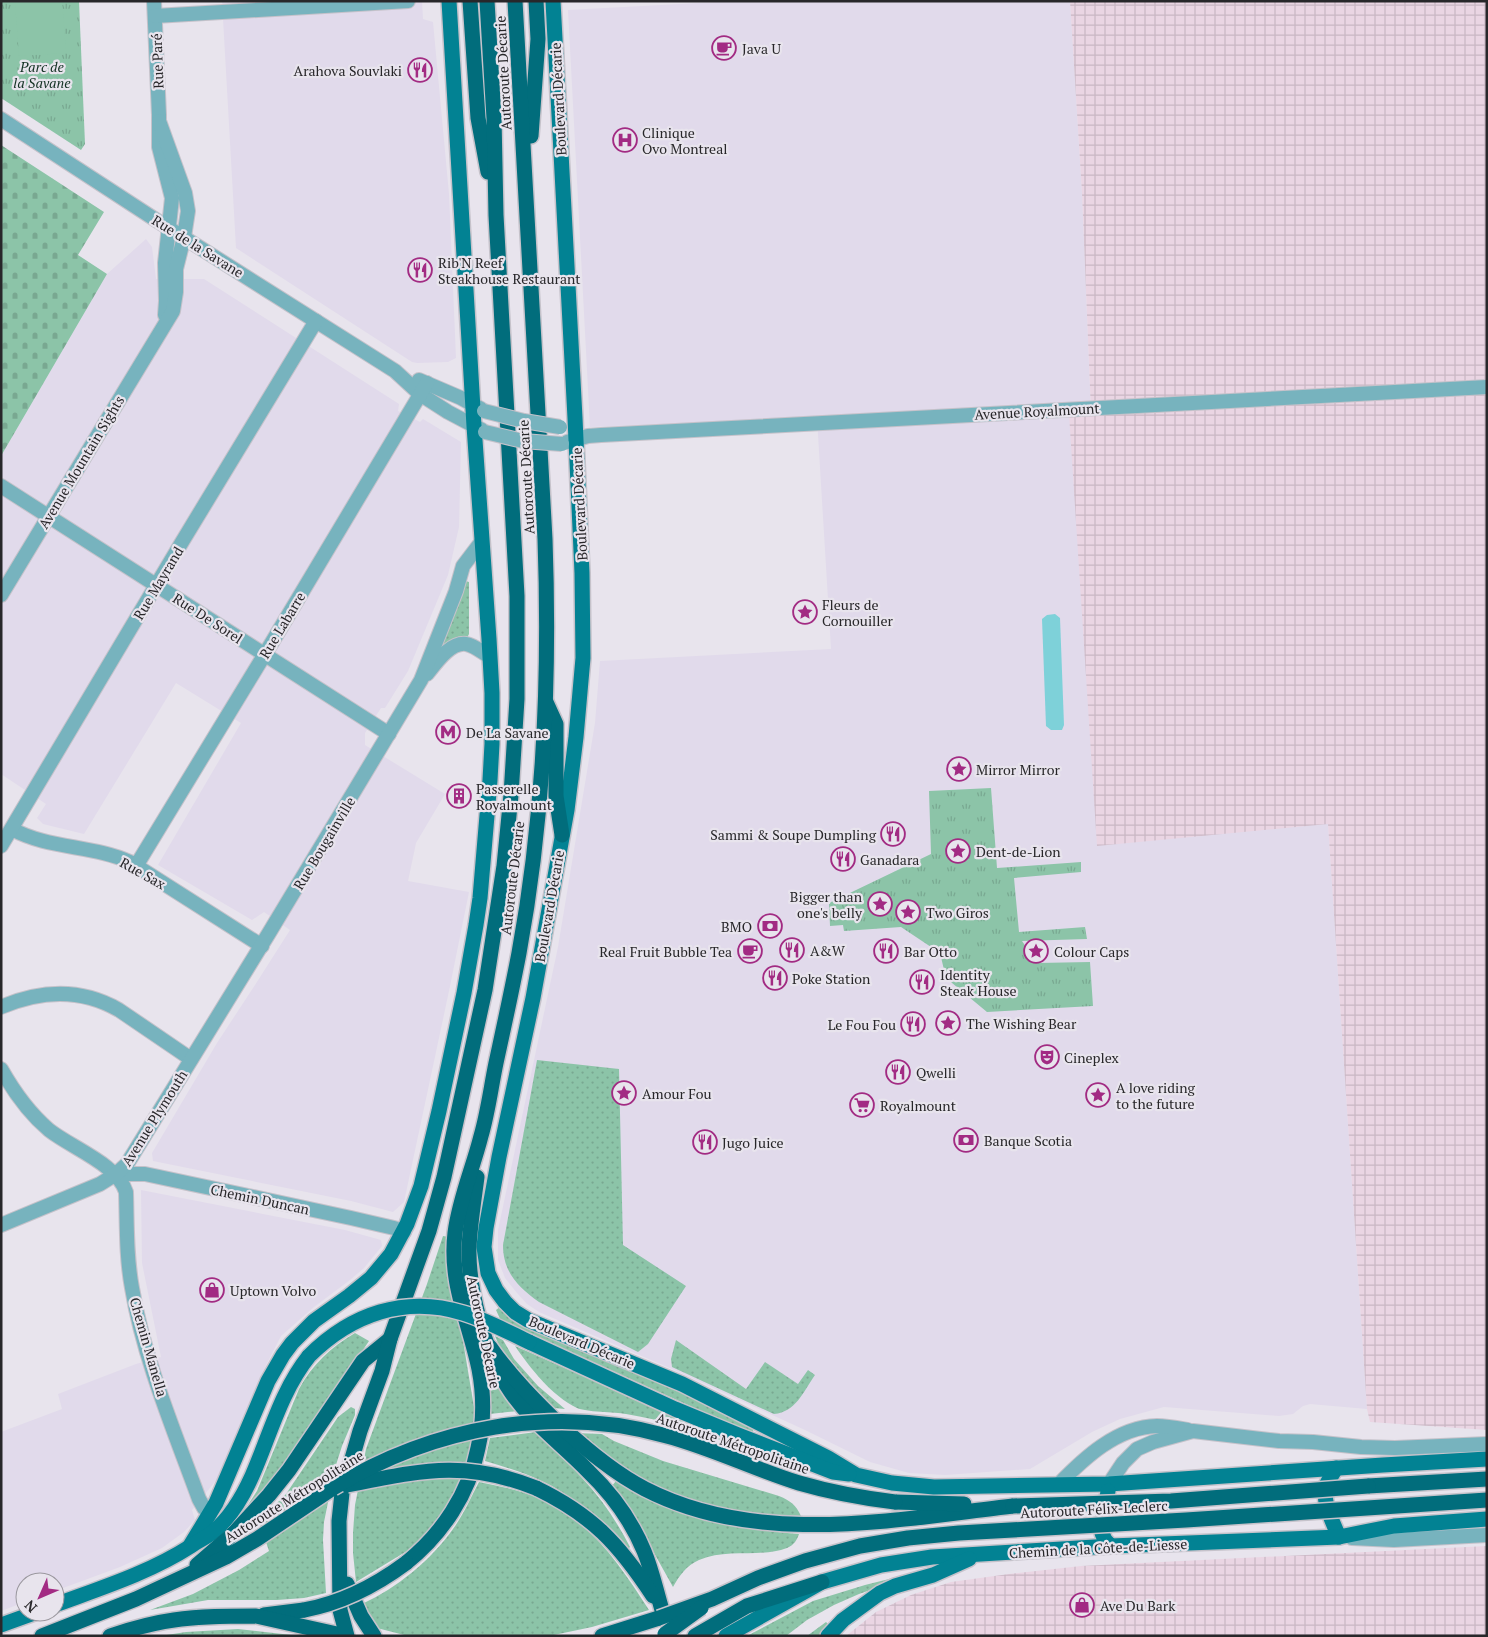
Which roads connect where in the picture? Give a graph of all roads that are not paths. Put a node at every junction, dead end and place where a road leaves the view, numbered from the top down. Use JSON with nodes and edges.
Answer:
{"nodes":[{"id":1,"x":154,"y":1,"type":"edge"},
{"id":2,"x":408,"y":1,"type":"edge"},
{"id":3,"x":449,"y":1,"type":"edge"},
{"id":4,"x":470,"y":1,"type":"edge"},
{"id":5,"x":487,"y":1,"type":"edge"},
{"id":6,"x":515,"y":1,"type":"edge"},
{"id":7,"x":536,"y":1,"type":"edge"},
{"id":8,"x":553,"y":1,"type":"edge"},
{"id":9,"x":155,"y":16,"type":"junction"},
{"id":10,"x":1,"y":119,"type":"edge"},
{"id":11,"x":160,"y":121,"type":"junction"},
{"id":12,"x":526,"y":195,"type":"junction"},
{"id":13,"x":496,"y":215,"type":"junction"},
{"id":14,"x":170,"y":228,"type":"junction"},
{"id":15,"x":184,"y":237,"type":"junction"},
{"id":16,"x":316,"y":321,"type":"junction"},
{"id":17,"x":161,"y":330,"type":"junction"},
{"id":18,"x":1487,"y":387,"type":"edge"},
{"id":19,"x":423,"y":388,"type":"junction"},
{"id":20,"x":478,"y":408,"type":"junction"},
{"id":21,"x":480,"y":429,"type":"junction"},
{"id":22,"x":575,"y":436,"type":"junction"},
{"id":23,"x":1,"y":486,"type":"edge"},
{"id":24,"x":48,"y":516,"type":"junction"},
{"id":25,"x":482,"y":541,"type":"junction"},
{"id":26,"x":157,"y":585,"type":"junction"},
{"id":27,"x":1,"y":595,"type":"edge"},
{"id":28,"x":265,"y":654,"type":"junction"},
{"id":29,"x":490,"y":657,"type":"junction"},
{"id":30,"x":421,"y":680,"type":"junction"},
{"id":31,"x":545,"y":699,"type":"junction"},
{"id":32,"x":389,"y":734,"type":"junction"},
{"id":33,"x":12,"y":829,"type":"junction"},
{"id":34,"x":562,"y":835,"type":"junction"},
{"id":35,"x":1,"y":846,"type":"edge"},
{"id":36,"x":136,"y":866,"type":"junction"},
{"id":37,"x":262,"y":946,"type":"junction"},
{"id":38,"x":225,"y":1005,"type":"joint"},
{"id":39,"x":1,"y":1007,"type":"edge"},
{"id":40,"x":191,"y":1059,"type":"junction"},
{"id":41,"x":1,"y":1069,"type":"edge"},
{"id":42,"x":482,"y":1134,"type":"junction"},
{"id":43,"x":116,"y":1174,"type":"junction"},
{"id":44,"x":1,"y":1225,"type":"edge"},
{"id":45,"x":404,"y":1232,"type":"junction"},
{"id":46,"x":390,"y":1339,"type":"junction"},
{"id":47,"x":490,"y":1347,"type":"junction"},
{"id":48,"x":1193,"y":1431,"type":"junction"},
{"id":49,"x":1487,"y":1444,"type":"edge"},
{"id":50,"x":1487,"y":1459,"type":"edge"},
{"id":51,"x":1336,"y":1468,"type":"junction"},
{"id":52,"x":856,"y":1474,"type":"junction"},
{"id":53,"x":1487,"y":1479,"type":"edge"},
{"id":54,"x":1109,"y":1484,"type":"junction"},
{"id":55,"x":1058,"y":1486,"type":"junction"},
{"id":56,"x":333,"y":1488,"type":"junction"},
{"id":57,"x":1487,"y":1500,"type":"edge"},
{"id":58,"x":1013,"y":1506,"type":"junction"},
{"id":59,"x":210,"y":1514,"type":"junction"},
{"id":60,"x":1487,"y":1519,"type":"edge"},
{"id":61,"x":1487,"y":1535,"type":"edge"},
{"id":62,"x":1339,"y":1537,"type":"junction"},
{"id":63,"x":190,"y":1546,"type":"junction"},
{"id":64,"x":1111,"y":1546,"type":"junction"},
{"id":65,"x":977,"y":1555,"type":"junction"},
{"id":66,"x":340,"y":1567,"type":"junction"},
{"id":67,"x":184,"y":1576,"type":"junction"},
{"id":68,"x":822,"y":1582,"type":"junction"},
{"id":69,"x":712,"y":1599,"type":"junction"},
{"id":70,"x":65,"y":1601,"type":"edge"},
{"id":71,"x":662,"y":1610,"type":"junction"},
{"id":72,"x":256,"y":1616,"type":"junction"},
{"id":73,"x":15,"y":1620,"type":"edge"},
{"id":74,"x":1,"y":1625,"type":"edge"},
{"id":75,"x":697,"y":1634,"type":"edge"},
{"id":76,"x":42,"y":1636,"type":"edge"},
{"id":77,"x":110,"y":1636,"type":"edge"},
{"id":78,"x":347,"y":1636,"type":"edge"},
{"id":79,"x":374,"y":1636,"type":"edge"},
{"id":80,"x":602,"y":1636,"type":"edge"},
{"id":81,"x":662,"y":1636,"type":"edge"},
{"id":82,"x":671,"y":1636,"type":"edge"},
{"id":83,"x":726,"y":1636,"type":"edge"},
{"id":84,"x":828,"y":1636,"type":"edge"}],
"edges":[{"from":1,"to":9,"type":"street","name":"Rue Paré"},
{"from":2,"to":9,"type":"street"},
{"from":3,"to":20,"type":"main road"},
{"from":4,"to":13,"type":"highway"},
{"from":5,"to":13,"type":"highway","name":"Autoroute Décarie"},
{"from":6,"to":12,"type":"highway","name":"Autoroute Décarie"},
{"from":7,"to":12,"type":"highway"},
{"from":8,"to":22,"type":"main road","name":"Boulevard Décarie"},
{"from":9,"to":11,"type":"street","name":"Rue Paré"},
{"from":10,"to":14,"type":"street","name":"Rue de la Savane"},
{"from":11,"to":14,"type":"street","name":"Avenue Mountain Sights"},
{"from":11,"to":15,"type":"street","name":"Avenue Mountain Sights"},
{"from":12,"to":31,"type":"highway","name":"Autoroute Décarie"},
{"from":13,"to":46,"type":"highway","name":"Autoroute Décarie"},
{"from":14,"to":15,"type":"street","name":"Rue de la Savane"},
{"from":14,"to":17,"type":"street","name":"Avenue Mountain Sights"},
{"from":15,"to":16,"type":"street","name":"Rue de la Savane"},
{"from":15,"to":17,"type":"street","name":"Avenue Mountain Sights"},
{"from":16,"to":19,"type":"street","name":"Rue de la Savane"},
{"from":16,"to":26,"type":"street","name":"Rue Mayrand"},
{"from":17,"to":24,"type":"street","name":"Avenue Mountain Sights"},
{"from":18,"to":22,"type":"street","name":"Avenue Royalmount"},
{"from":19,"to":20,"type":"street","name":"Rue de la Savane"},
{"from":19,"to":21,"type":"street","name":"Rue de la Savane"},
{"from":19,"to":28,"type":"street","name":"Rue Labarre"},
{"from":20,"to":21,"type":"main road"},
{"from":20,"to":22,"type":"street","name":"Rue de la Savane","bridge":true},
{"from":21,"to":22,"type":"street","name":"Rue de la Savane","bridge":true},
{"from":21,"to":25,"type":"main road"},
{"from":22,"to":34,"type":"main road","name":"Boulevard Décarie"},
{"from":23,"to":24,"type":"street","name":"Rue De Sorel"},
{"from":24,"to":26,"type":"street","name":"Rue De Sorel"},
{"from":24,"to":27,"type":"street","name":"Avenue Mountain Sights"},
{"from":25,"to":29,"type":"main road"},
{"from":25,"to":30,"type":"street","name":"Rue Bougainville"},
{"from":26,"to":28,"type":"street","name":"Rue De Sorel"},
{"from":26,"to":33,"type":"street","name":"Rue Mayrand"},
{"from":28,"to":32,"type":"street","name":"Rue De Sorel"},
{"from":28,"to":36,"type":"street","name":"Rue Labarre"},
{"from":29,"to":30,"type":"street","name":"Rue Bougainville"},
{"from":29,"to":45,"type":"main road"},
{"from":30,"to":32,"type":"street","name":"Rue Bougainville"},
{"from":31,"to":34,"type":"highway"},
{"from":31,"to":42,"type":"highway","name":"Autoroute Décarie"},
{"from":32,"to":37,"type":"street","name":"Rue Bougainville"},
{"from":33,"to":35,"type":"street","name":"Rue Mayrand"},
{"from":33,"to":36,"type":"street","name":"Rue Sax"},
{"from":34,"to":52,"type":"main road","name":"Boulevard Décarie"},
{"from":36,"to":37,"type":"street","name":"Rue Sax"},
{"from":37,"to":38,"type":"street","name":"Rue Bougainville"},
{"from":38,"to":40,"type":"street","name":"Avenue Plymouth"},
{"from":39,"to":40,"type":"street"},
{"from":40,"to":43,"type":"street","name":"Avenue Plymouth"},
{"from":41,"to":43,"type":"street"},
{"from":42,"to":47,"type":"highway"},
{"from":42,"to":72,"type":"highway","name":"Autoroute Décarie","bridge":true},
{"from":43,"to":44,"type":"street","name":"Avenue Plymouth"},
{"from":43,"to":45,"type":"street","name":"Chemin Duncan"},
{"from":43,"to":59,"type":"street","name":"Chemin Manella"},
{"from":45,"to":59,"type":"main road"},
{"from":46,"to":66,"type":"highway","name":"Autoroute Décarie"},
{"from":46,"to":67,"type":"highway"},
{"from":47,"to":58,"type":"highway"},
{"from":47,"to":71,"type":"highway"},
{"from":48,"to":49,"type":"street"},
{"from":48,"to":54,"type":"street"},
{"from":48,"to":55,"type":"street"},
{"from":50,"to":51,"type":"main road"},
{"from":51,"to":54,"type":"main road"},
{"from":51,"to":62,"type":"main road"},
{"from":52,"to":55,"type":"main road","name":"Boulevard Décarie"},
{"from":52,"to":63,"type":"main road","bridge":true},
{"from":53,"to":58,"type":"highway","name":"Autoroute Félix-Leclerc","bridge":true},
{"from":54,"to":55,"type":"main road"},
{"from":54,"to":64,"type":"main road"},
{"from":56,"to":58,"type":"highway","name":"Autoroute Métropolitaine","bridge":true},
{"from":56,"to":67,"type":"highway","name":"Autoroute Métropolitaine"},
{"from":56,"to":71,"type":"highway","bridge":true},
{"from":57,"to":69,"type":"highway","name":"Autoroute Félix-Leclerc","bridge":true},
{"from":59,"to":63,"type":"main road"},
{"from":60,"to":62,"type":"main road"},
{"from":61,"to":62,"type":"street","name":"Chemin de la Côte-de-Liesse"},
{"from":62,"to":64,"type":"main road","name":"Chemin de la Côte-de-Liesse"},
{"from":63,"to":70,"type":"main road"},
{"from":64,"to":65,"type":"main road","name":"Chemin de la Côte-de-Liesse"},
{"from":65,"to":68,"type":"main road","name":"Chemin de la Côte-de-Liesse"},
{"from":65,"to":84,"type":"main road"},
{"from":66,"to":78,"type":"highway","name":"Autoroute Décarie"},
{"from":66,"to":79,"type":"highway"},
{"from":67,"to":76,"type":"highway","name":"Autoroute Métropolitaine"},
{"from":68,"to":75,"type":"highway"},
{"from":68,"to":83,"type":"main road","name":"Chemin de la Côte-de-Liesse"},
{"from":69,"to":80,"type":"highway","bridge":true},
{"from":69,"to":81,"type":"highway","bridge":true},
{"from":71,"to":82,"type":"main road"},
{"from":72,"to":77,"type":"highway"},
{"from":72,"to":78,"type":"highway"},
{"from":73,"to":74,"type":"main road"}]}
